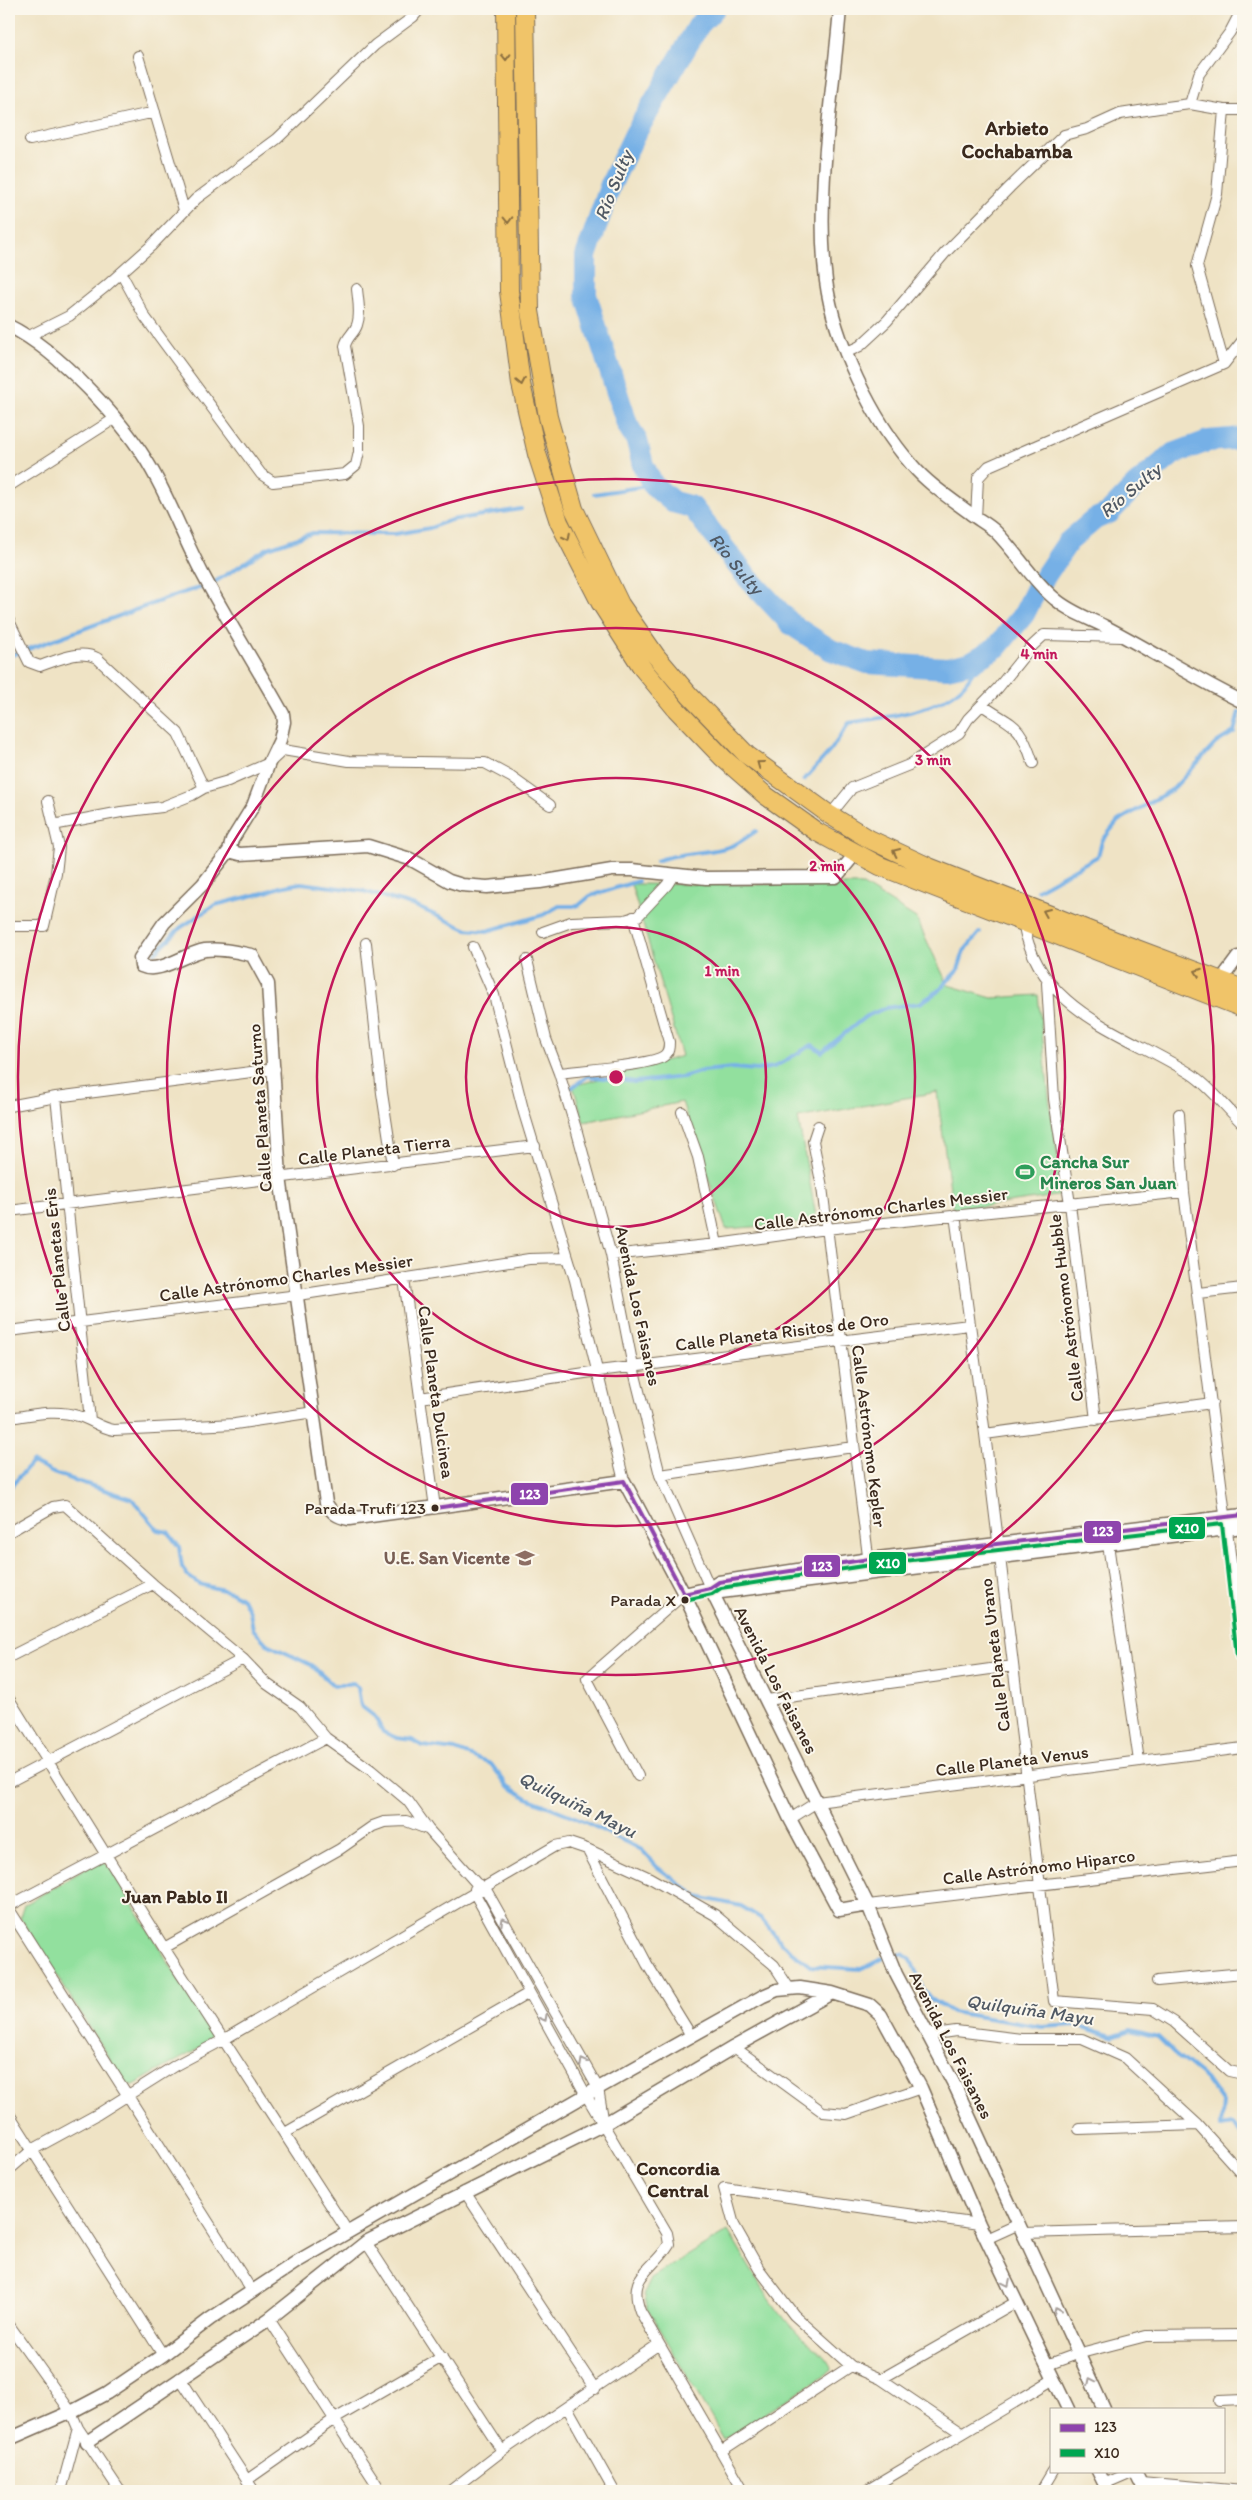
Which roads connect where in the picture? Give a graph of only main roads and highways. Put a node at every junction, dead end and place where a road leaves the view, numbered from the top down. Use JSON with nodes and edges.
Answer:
{"nodes":[{"id":1,"x":506,"y":9,"type":"edge"},
{"id":2,"x":525,"y":9,"type":"edge"},
{"id":3,"x":1243,"y":989,"type":"edge"},
{"id":4,"x":1243,"y":1008,"type":"edge"}],
"edges":[{"from":1,"to":4,"type":"highway","one_way":true},
{"from":3,"to":2,"type":"highway","one_way":true}]}
